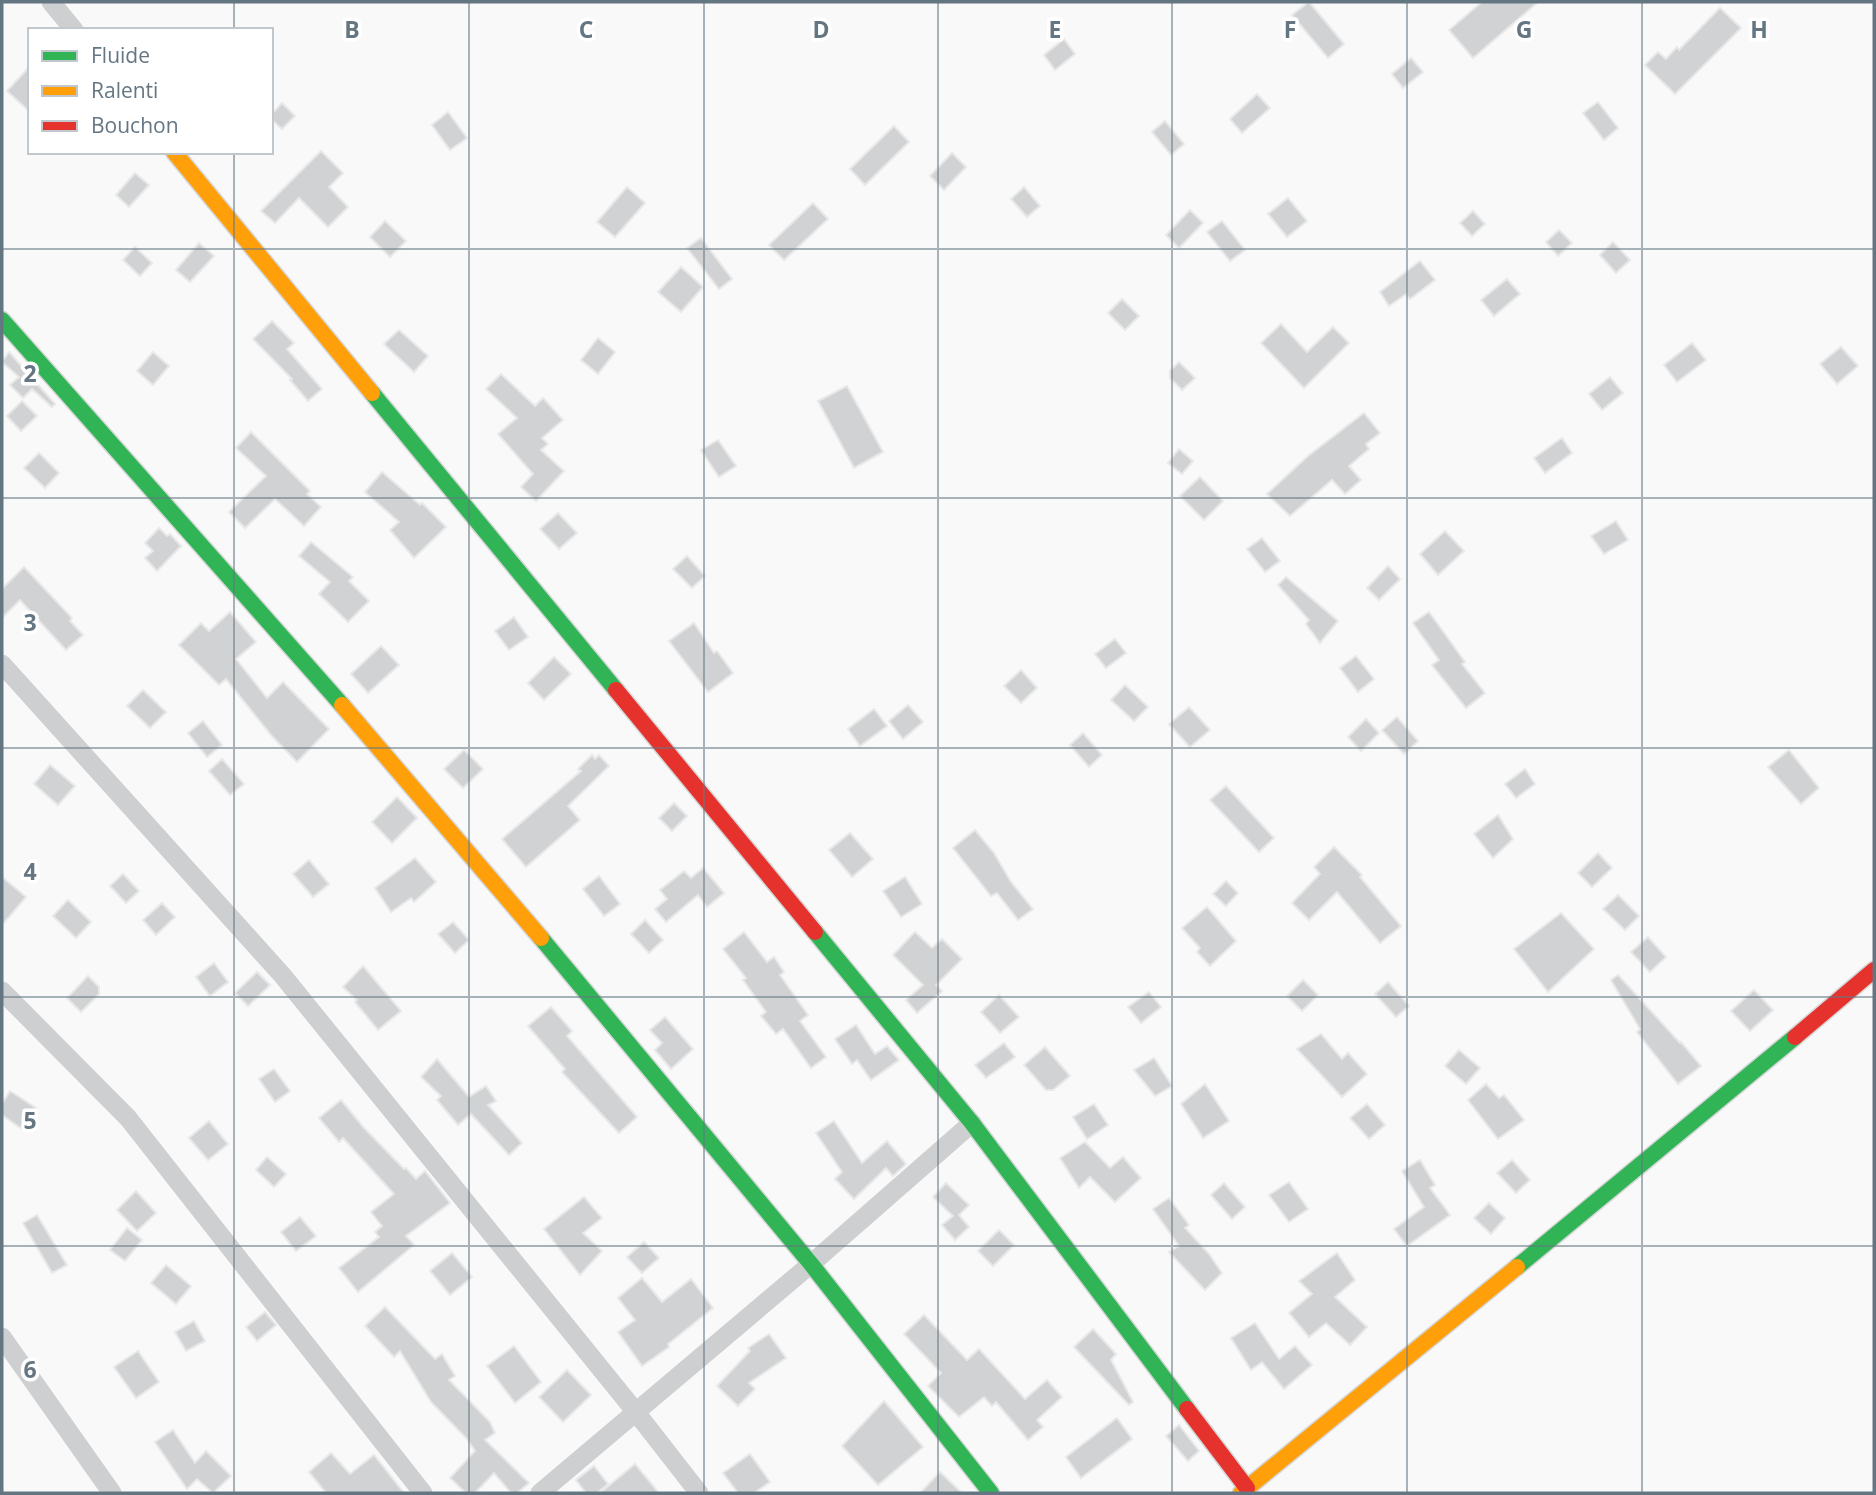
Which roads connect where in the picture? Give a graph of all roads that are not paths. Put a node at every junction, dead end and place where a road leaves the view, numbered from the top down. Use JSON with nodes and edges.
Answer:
{"nodes":[{"id":1,"x":51,"y":2,"type":"edge"},
{"id":2,"x":72,"y":28,"type":"edge"},
{"id":3,"x":176,"y":154,"type":"edge"},
{"id":4,"x":2,"y":320,"type":"edge"},
{"id":5,"x":2,"y":664,"type":"edge"},
{"id":6,"x":1874,"y":970,"type":"edge"},
{"id":7,"x":2,"y":991,"type":"edge"},
{"id":8,"x":972,"y":1123,"type":"junction"},
{"id":9,"x":811,"y":1264,"type":"junction"},
{"id":10,"x":2,"y":1337,"type":"edge"},
{"id":11,"x":635,"y":1411,"type":"junction"},
{"id":12,"x":1244,"y":1491,"type":"edge"},
{"id":13,"x":111,"y":1493,"type":"edge"},
{"id":14,"x":423,"y":1493,"type":"edge"},
{"id":15,"x":540,"y":1493,"type":"edge"},
{"id":16,"x":699,"y":1493,"type":"edge"},
{"id":17,"x":991,"y":1493,"type":"edge"}],
"edges":[{"from":1,"to":2,"type":"street"},
{"from":3,"to":8,"type":"street"},
{"from":4,"to":9,"type":"street"},
{"from":5,"to":11,"type":"street"},
{"from":6,"to":12,"type":"street"},
{"from":7,"to":14,"type":"street"},
{"from":8,"to":9,"type":"street"},
{"from":8,"to":12,"type":"street"},
{"from":9,"to":11,"type":"street"},
{"from":9,"to":17,"type":"street"},
{"from":10,"to":13,"type":"street"},
{"from":11,"to":15,"type":"street"},
{"from":11,"to":16,"type":"street"}]}
